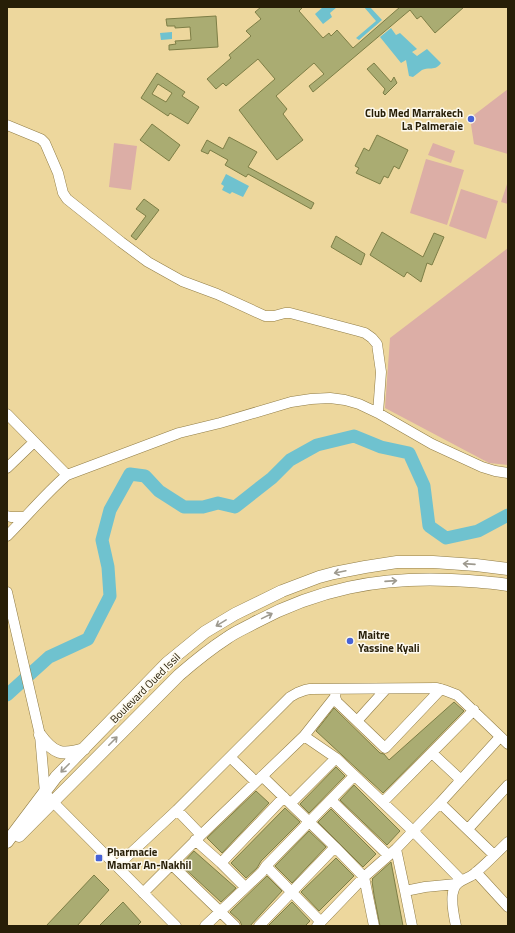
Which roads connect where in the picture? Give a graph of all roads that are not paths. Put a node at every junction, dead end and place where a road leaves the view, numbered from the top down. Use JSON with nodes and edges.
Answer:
{"nodes":[{"id":1,"x":7,"y":125,"type":"edge"},
{"id":2,"x":378,"y":413,"type":"junction"},
{"id":3,"x":9,"y":421,"type":"edge"},
{"id":4,"x":34,"y":442,"type":"junction"},
{"id":5,"x":7,"y":468,"type":"edge"},
{"id":6,"x":508,"y":473,"type":"edge"},
{"id":7,"x":67,"y":475,"type":"junction"},
{"id":8,"x":7,"y":516,"type":"edge"},
{"id":9,"x":24,"y":517,"type":"junction"},
{"id":10,"x":7,"y":536,"type":"edge"},
{"id":11,"x":508,"y":569,"type":"edge"},
{"id":12,"x":508,"y":585,"type":"edge"},
{"id":13,"x":7,"y":592,"type":"edge"},
{"id":14,"x":386,"y":689,"type":"junction"},
{"id":15,"x":441,"y":689,"type":"junction"},
{"id":16,"x":336,"y":693,"type":"junction"},
{"id":17,"x":474,"y":710,"type":"junction"},
{"id":18,"x":357,"y":721,"type":"junction"},
{"id":19,"x":40,"y":735,"type":"junction"},
{"id":20,"x":304,"y":736,"type":"junction"},
{"id":21,"x":504,"y":740,"type":"edge"},
{"id":22,"x":85,"y":748,"type":"junction"},
{"id":23,"x":432,"y":752,"type":"junction"},
{"id":24,"x":230,"y":757,"type":"junction"},
{"id":25,"x":336,"y":758,"type":"junction"},
{"id":26,"x":354,"y":776,"type":"junction"},
{"id":27,"x":259,"y":779,"type":"junction"},
{"id":28,"x":461,"y":780,"type":"junction"},
{"id":29,"x":508,"y":785,"type":"edge"},
{"id":30,"x":45,"y":793,"type":"junction"},
{"id":31,"x":288,"y":800,"type":"junction"},
{"id":32,"x":331,"y":800,"type":"junction"},
{"id":33,"x":53,"y":802,"type":"junction"},
{"id":34,"x":383,"y":802,"type":"junction"},
{"id":35,"x":440,"y":803,"type":"junction"},
{"id":36,"x":176,"y":810,"type":"junction"},
{"id":37,"x":309,"y":822,"type":"junction"},
{"id":38,"x":468,"y":829,"type":"junction"},
{"id":39,"x":413,"y":831,"type":"junction"},
{"id":40,"x":198,"y":838,"type":"junction"},
{"id":41,"x":7,"y":842,"type":"edge"},
{"id":42,"x":335,"y":847,"type":"junction"},
{"id":43,"x":506,"y":848,"type":"edge"},
{"id":44,"x":7,"y":849,"type":"edge"},
{"id":45,"x":392,"y":852,"type":"junction"},
{"id":46,"x":494,"y":855,"type":"junction"},
{"id":47,"x":221,"y":863,"type":"junction"},
{"id":48,"x":171,"y":864,"type":"junction"},
{"id":49,"x":117,"y":866,"type":"junction"},
{"id":50,"x":266,"y":866,"type":"junction"},
{"id":51,"x":476,"y":872,"type":"junction"},
{"id":52,"x":364,"y":877,"type":"junction"},
{"id":53,"x":458,"y":882,"type":"junction"},
{"id":54,"x":246,"y":886,"type":"junction"},
{"id":55,"x":292,"y":891,"type":"junction"},
{"id":56,"x":405,"y":891,"type":"junction"},
{"id":57,"x":143,"y":893,"type":"junction"},
{"id":58,"x":508,"y":907,"type":"edge"},
{"id":59,"x":219,"y":912,"type":"junction"},
{"id":60,"x":319,"y":924,"type":"edge"},
{"id":61,"x":373,"y":925,"type":"edge"},
{"id":62,"x":176,"y":926,"type":"edge"},
{"id":63,"x":205,"y":926,"type":"edge"},
{"id":64,"x":235,"y":926,"type":"edge"},
{"id":65,"x":259,"y":926,"type":"edge"},
{"id":66,"x":412,"y":926,"type":"edge"},
{"id":67,"x":456,"y":926,"type":"edge"}],
"edges":[{"from":1,"to":2,"type":"street"},
{"from":2,"to":6,"type":"street"},
{"from":2,"to":7,"type":"street"},
{"from":3,"to":4,"type":"street"},
{"from":4,"to":5,"type":"street"},
{"from":4,"to":7,"type":"street"},
{"from":7,"to":9,"type":"street"},
{"from":8,"to":9,"type":"street"},
{"from":9,"to":10,"type":"street"},
{"from":11,"to":22,"type":"main road","name":"Boulevard Oued Issil","one_way":true},
{"from":33,"to":12,"type":"main road","name":"Boulevard Oued Issil","one_way":true},
{"from":13,"to":19,"type":"street"},
{"from":14,"to":15,"type":"street"},
{"from":14,"to":16,"type":"street"},
{"from":14,"to":18,"type":"street"},
{"from":15,"to":17,"type":"street"},
{"from":15,"to":18,"type":"street"},
{"from":16,"to":18,"type":"street"},
{"from":16,"to":20,"type":"street"},
{"from":16,"to":24,"type":"street"},
{"from":17,"to":21,"type":"street"},
{"from":17,"to":23,"type":"street"},
{"from":19,"to":22,"type":"main road"},
{"from":19,"to":30,"type":"street"},
{"from":20,"to":25,"type":"street"},
{"from":20,"to":27,"type":"street"},
{"from":21,"to":28,"type":"street"},
{"from":22,"to":30,"type":"main road","name":"Boulevard Oued Issil","one_way":true},
{"from":23,"to":28,"type":"street"},
{"from":23,"to":34,"type":"street"},
{"from":24,"to":27,"type":"street"},
{"from":24,"to":36,"type":"street"},
{"from":25,"to":26,"type":"street"},
{"from":25,"to":31,"type":"street"},
{"from":26,"to":32,"type":"street"},
{"from":26,"to":34,"type":"street"},
{"from":27,"to":31,"type":"street"},
{"from":27,"to":40,"type":"street"},
{"from":28,"to":35,"type":"street"},
{"from":29,"to":38,"type":"street"},
{"from":30,"to":33,"type":"street"},
{"from":30,"to":41,"type":"main road","name":"Boulevard Oued Issil"},
{"from":31,"to":37,"type":"street"},
{"from":31,"to":47,"type":"street"},
{"from":32,"to":37,"type":"street"},
{"from":32,"to":45,"type":"street"},
{"from":33,"to":44,"type":"main road","name":"Boulevard Oued Issil"},
{"from":33,"to":49,"type":"street"},
{"from":34,"to":39,"type":"street"},
{"from":35,"to":38,"type":"street"},
{"from":35,"to":39,"type":"street"},
{"from":36,"to":40,"type":"street"},
{"from":36,"to":49,"type":"street"},
{"from":37,"to":42,"type":"street"},
{"from":37,"to":50,"type":"street"},
{"from":38,"to":46,"type":"street"},
{"from":39,"to":45,"type":"street"},
{"from":39,"to":53,"type":"street"},
{"from":40,"to":47,"type":"street"},
{"from":40,"to":48,"type":"street"},
{"from":42,"to":52,"type":"street"},
{"from":42,"to":55,"type":"street"},
{"from":43,"to":46,"type":"street"},
{"from":45,"to":52,"type":"street"},
{"from":45,"to":56,"type":"street"},
{"from":46,"to":51,"type":"street"},
{"from":47,"to":54,"type":"street"},
{"from":48,"to":57,"type":"street"},
{"from":48,"to":59,"type":"street"},
{"from":49,"to":57,"type":"street"},
{"from":50,"to":54,"type":"street"},
{"from":50,"to":55,"type":"street"},
{"from":51,"to":53,"type":"street"},
{"from":51,"to":58,"type":"street"},
{"from":52,"to":60,"type":"street"},
{"from":52,"to":61,"type":"street"},
{"from":53,"to":56,"type":"street"},
{"from":53,"to":67,"type":"street"},
{"from":54,"to":59,"type":"street"},
{"from":55,"to":60,"type":"street"},
{"from":55,"to":65,"type":"street"},
{"from":56,"to":66,"type":"street"},
{"from":57,"to":62,"type":"street"},
{"from":59,"to":63,"type":"street"},
{"from":59,"to":64,"type":"street"}]}
